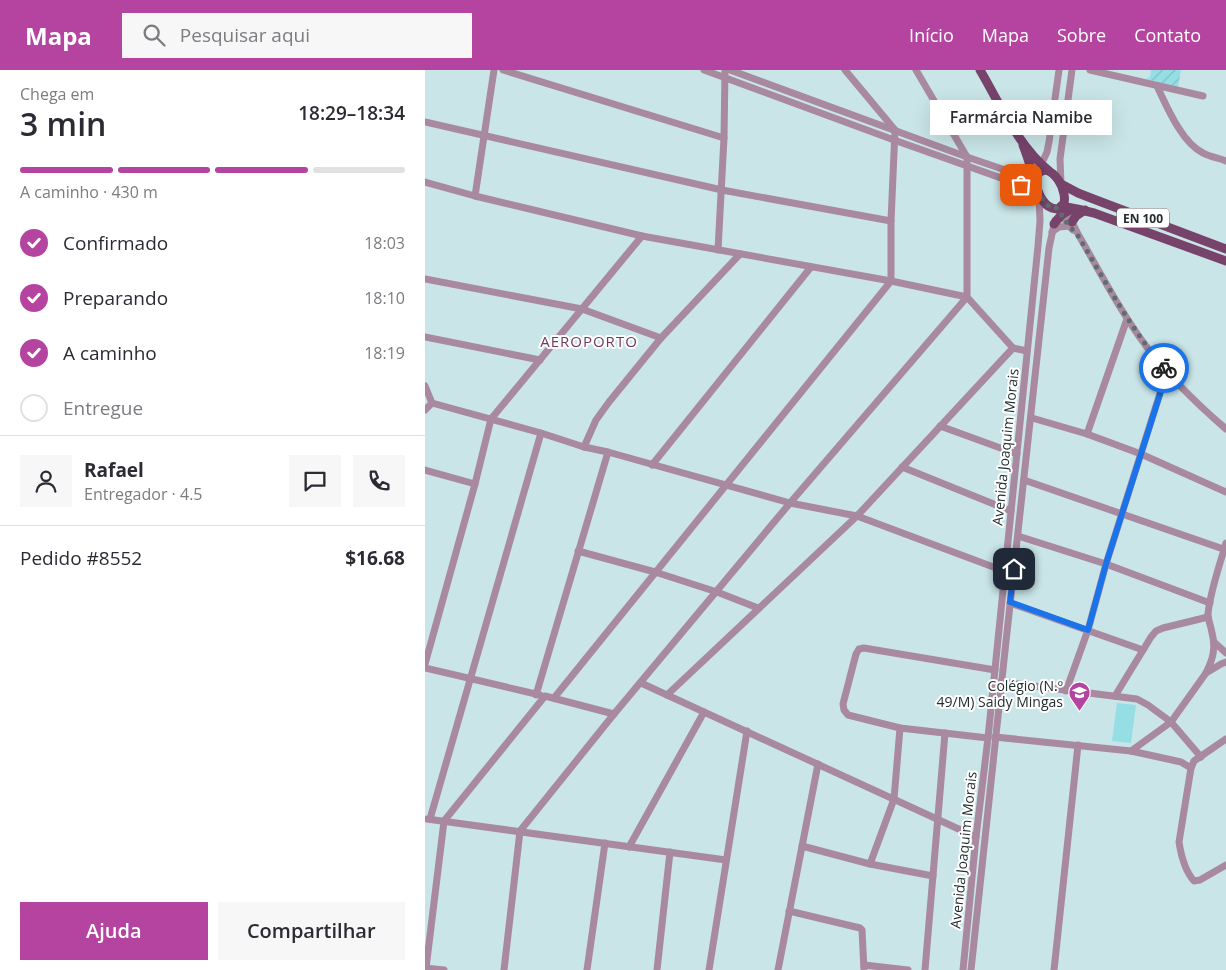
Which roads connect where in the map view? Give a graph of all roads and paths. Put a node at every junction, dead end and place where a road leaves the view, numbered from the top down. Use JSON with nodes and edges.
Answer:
{"nodes":[{"id":1,"x":494,"y":70,"type":"edge"},
{"id":2,"x":503,"y":70,"type":"edge"},
{"id":3,"x":704,"y":70,"type":"edge"},
{"id":4,"x":730,"y":70,"type":"edge"},
{"id":5,"x":845,"y":70,"type":"edge"},
{"id":6,"x":916,"y":70,"type":"edge"},
{"id":7,"x":980,"y":70,"type":"edge"},
{"id":8,"x":1059,"y":70,"type":"edge"},
{"id":9,"x":1072,"y":70,"type":"edge"},
{"id":10,"x":1090,"y":70,"type":"edge"},
{"id":11,"x":725,"y":74,"type":"edge"},
{"id":12,"x":1157,"y":86,"type":"junction"},
{"id":13,"x":1203,"y":96,"type":"dead end"},
{"id":14,"x":425,"y":122,"type":"edge"},
{"id":15,"x":895,"y":130,"type":"junction"},
{"id":16,"x":484,"y":135,"type":"junction"},
{"id":17,"x":724,"y":138,"type":"junction"},
{"id":18,"x":893,"y":140,"type":"junction"},
{"id":19,"x":1023,"y":145,"type":"junction"},
{"id":20,"x":967,"y":157,"type":"junction"},
{"id":21,"x":1226,"y":161,"type":"edge"},
{"id":22,"x":967,"y":166,"type":"junction"},
{"id":23,"x":1045,"y":168,"type":"junction"},
{"id":24,"x":425,"y":182,"type":"edge"},
{"id":25,"x":1037,"y":183,"type":"junction"},
{"id":26,"x":1061,"y":184,"type":"junction"},
{"id":27,"x":722,"y":190,"type":"junction"},
{"id":28,"x":475,"y":196,"type":"junction"},
{"id":29,"x":1068,"y":209,"type":"junction"},
{"id":30,"x":891,"y":222,"type":"junction"},
{"id":31,"x":1071,"y":224,"type":"junction"},
{"id":32,"x":1053,"y":228,"type":"junction"},
{"id":33,"x":642,"y":236,"type":"junction"},
{"id":34,"x":1226,"y":249,"type":"edge"},
{"id":35,"x":718,"y":250,"type":"junction"},
{"id":36,"x":739,"y":254,"type":"junction"},
{"id":37,"x":1226,"y":261,"type":"edge"},
{"id":38,"x":811,"y":267,"type":"junction"},
{"id":39,"x":425,"y":279,"type":"edge"},
{"id":40,"x":891,"y":281,"type":"junction"},
{"id":41,"x":967,"y":297,"type":"junction"},
{"id":42,"x":582,"y":309,"type":"junction"},
{"id":43,"x":1127,"y":319,"type":"junction"},
{"id":44,"x":425,"y":337,"type":"edge"},
{"id":45,"x":661,"y":338,"type":"junction"},
{"id":46,"x":1013,"y":348,"type":"junction"},
{"id":47,"x":1027,"y":350,"type":"junction"},
{"id":48,"x":541,"y":360,"type":"junction"},
{"id":49,"x":1167,"y":372,"type":"junction"},
{"id":50,"x":425,"y":386,"type":"edge"},
{"id":51,"x":432,"y":403,"type":"junction"},
{"id":52,"x":425,"y":410,"type":"edge"},
{"id":53,"x":1032,"y":418,"type":"junction"},
{"id":54,"x":491,"y":420,"type":"junction"},
{"id":55,"x":940,"y":426,"type":"junction"},
{"id":56,"x":1226,"y":429,"type":"edge"},
{"id":57,"x":541,"y":433,"type":"junction"},
{"id":58,"x":1087,"y":434,"type":"junction"},
{"id":59,"x":584,"y":447,"type":"junction"},
{"id":60,"x":607,"y":452,"type":"junction"},
{"id":61,"x":1017,"y":454,"type":"junction"},
{"id":62,"x":1141,"y":454,"type":"junction"},
{"id":63,"x":652,"y":465,"type":"junction"},
{"id":64,"x":902,"y":467,"type":"junction"},
{"id":65,"x":425,"y":470,"type":"edge"},
{"id":66,"x":1024,"y":480,"type":"junction"},
{"id":67,"x":475,"y":484,"type":"junction"},
{"id":68,"x":727,"y":486,"type":"junction"},
{"id":69,"x":1226,"y":492,"type":"edge"},
{"id":70,"x":790,"y":503,"type":"junction"},
{"id":71,"x":1011,"y":510,"type":"junction"},
{"id":72,"x":1122,"y":514,"type":"junction"},
{"id":73,"x":857,"y":516,"type":"junction"},
{"id":74,"x":1018,"y":536,"type":"junction"},
{"id":75,"x":1225,"y":547,"type":"edge"},
{"id":76,"x":578,"y":552,"type":"junction"},
{"id":77,"x":1106,"y":564,"type":"junction"},
{"id":78,"x":1004,"y":571,"type":"junction"},
{"id":79,"x":655,"y":572,"type":"junction"},
{"id":80,"x":717,"y":592,"type":"junction"},
{"id":81,"x":1010,"y":602,"type":"junction"},
{"id":82,"x":1210,"y":603,"type":"junction"},
{"id":83,"x":759,"y":608,"type":"junction"},
{"id":84,"x":1208,"y":617,"type":"junction"},
{"id":85,"x":1088,"y":630,"type":"junction"},
{"id":86,"x":1214,"y":642,"type":"junction"},
{"id":87,"x":1143,"y":650,"type":"junction"},
{"id":88,"x":1226,"y":653,"type":"edge"},
{"id":89,"x":1226,"y":662,"type":"edge"},
{"id":90,"x":425,"y":664,"type":"edge"},
{"id":91,"x":425,"y":668,"type":"edge"},
{"id":92,"x":995,"y":670,"type":"junction"},
{"id":93,"x":1207,"y":673,"type":"junction"},
{"id":94,"x":471,"y":679,"type":"junction"},
{"id":95,"x":1001,"y":682,"type":"junction"},
{"id":96,"x":641,"y":683,"type":"junction"},
{"id":97,"x":1066,"y":690,"type":"junction"},
{"id":98,"x":536,"y":695,"type":"junction"},
{"id":99,"x":667,"y":695,"type":"junction"},
{"id":100,"x":545,"y":696,"type":"junction"},
{"id":101,"x":1115,"y":696,"type":"junction"},
{"id":102,"x":554,"y":698,"type":"junction"},
{"id":103,"x":704,"y":712,"type":"junction"},
{"id":104,"x":615,"y":714,"type":"junction"},
{"id":105,"x":1171,"y":722,"type":"junction"},
{"id":106,"x":900,"y":728,"type":"junction"},
{"id":107,"x":747,"y":732,"type":"junction"},
{"id":108,"x":945,"y":733,"type":"junction"},
{"id":109,"x":992,"y":737,"type":"junction"},
{"id":110,"x":1226,"y":739,"type":"edge"},
{"id":111,"x":1078,"y":745,"type":"junction"},
{"id":112,"x":1131,"y":751,"type":"junction"},
{"id":113,"x":1201,"y":757,"type":"junction"},
{"id":114,"x":818,"y":764,"type":"junction"},
{"id":115,"x":1191,"y":768,"type":"junction"},
{"id":116,"x":894,"y":799,"type":"junction"},
{"id":117,"x":938,"y":818,"type":"junction"},
{"id":118,"x":427,"y":819,"type":"edge"},
{"id":119,"x":444,"y":821,"type":"junction"},
{"id":120,"x":520,"y":831,"type":"junction"},
{"id":121,"x":976,"y":837,"type":"junction"},
{"id":122,"x":605,"y":843,"type":"junction"},
{"id":123,"x":802,"y":846,"type":"junction"},
{"id":124,"x":629,"y":847,"type":"junction"},
{"id":125,"x":670,"y":852,"type":"junction"},
{"id":126,"x":726,"y":860,"type":"junction"},
{"id":127,"x":870,"y":864,"type":"junction"},
{"id":128,"x":1226,"y":865,"type":"edge"},
{"id":129,"x":933,"y":876,"type":"junction"},
{"id":130,"x":789,"y":911,"type":"junction"},
{"id":131,"x":864,"y":967,"type":"edge"},
{"id":132,"x":425,"y":968,"type":"edge"},
{"id":133,"x":444,"y":970,"type":"edge"},
{"id":134,"x":504,"y":970,"type":"edge"},
{"id":135,"x":587,"y":970,"type":"edge"},
{"id":136,"x":657,"y":970,"type":"edge"},
{"id":137,"x":709,"y":970,"type":"edge"},
{"id":138,"x":778,"y":970,"type":"edge"},
{"id":139,"x":908,"y":970,"type":"edge"},
{"id":140,"x":925,"y":970,"type":"edge"},
{"id":141,"x":963,"y":970,"type":"edge"},
{"id":142,"x":971,"y":970,"type":"edge"},
{"id":143,"x":1054,"y":970,"type":"edge"}],
"edges":[{"from":1,"to":16,"type":"street"},
{"from":2,"to":17,"type":"street"},
{"from":3,"to":11,"type":"street"},
{"from":4,"to":15,"type":"street"},
{"from":5,"to":15,"type":"street"},
{"from":6,"to":20,"type":"street"},
{"from":7,"to":19,"type":"main road","number":"EN 100"},
{"from":8,"to":23,"type":"street"},
{"from":9,"to":26,"type":"street"},
{"from":10,"to":12,"type":"street"},
{"from":11,"to":17,"type":"street"},
{"from":11,"to":18,"type":"street"},
{"from":12,"to":13,"type":"street"},
{"from":12,"to":21,"type":"street"},
{"from":14,"to":16,"type":"street"},
{"from":15,"to":18,"type":"street"},
{"from":15,"to":20,"type":"street"},
{"from":16,"to":27,"type":"street"},
{"from":16,"to":28,"type":"street"},
{"from":17,"to":27,"type":"street"},
{"from":18,"to":22,"type":"street"},
{"from":18,"to":30,"type":"street"},
{"from":19,"to":23,"type":"main road","number":"EN 100"},
{"from":19,"to":25,"type":"main road","number":"EN 100"},
{"from":20,"to":22,"type":"street"},
{"from":20,"to":25,"type":"street"},
{"from":22,"to":25,"type":"street"},
{"from":22,"to":41,"type":"street"},
{"from":23,"to":25,"type":"main road"},
{"from":23,"to":26,"type":"main road","number":"EN 100"},
{"from":24,"to":28,"type":"street"},
{"from":25,"to":29,"type":"main road","number":"EN 100"},
{"from":25,"to":47,"type":"street","name":"Avenida Joaquim Morais"},
{"from":26,"to":29,"type":"main road","number":"EN 100"},
{"from":26,"to":34,"type":"main road","number":"EN 100"},
{"from":27,"to":30,"type":"street"},
{"from":27,"to":35,"type":"street"},
{"from":28,"to":33,"type":"street"},
{"from":29,"to":31,"type":"street"},
{"from":29,"to":31,"type":"main road"},
{"from":29,"to":32,"type":"main road"},
{"from":29,"to":37,"type":"main road","number":"EN 100"},
{"from":30,"to":40,"type":"street"},
{"from":31,"to":32,"type":"street"},
{"from":31,"to":43,"type":"street"},
{"from":32,"to":53,"type":"street","name":"Avenida Joaquim Morais"},
{"from":33,"to":35,"type":"street"},
{"from":33,"to":42,"type":"street"},
{"from":35,"to":36,"type":"street"},
{"from":36,"to":38,"type":"street"},
{"from":36,"to":45,"type":"street"},
{"from":38,"to":40,"type":"street"},
{"from":38,"to":63,"type":"street"},
{"from":39,"to":42,"type":"street"},
{"from":40,"to":41,"type":"street"},
{"from":40,"to":68,"type":"street"},
{"from":41,"to":46,"type":"street"},
{"from":41,"to":70,"type":"street"},
{"from":42,"to":45,"type":"street"},
{"from":42,"to":48,"type":"street"},
{"from":43,"to":49,"type":"street"},
{"from":43,"to":58,"type":"street"},
{"from":44,"to":48,"type":"street"},
{"from":45,"to":59,"type":"street"},
{"from":46,"to":47,"type":"street"},
{"from":46,"to":55,"type":"street"},
{"from":47,"to":61,"type":"street","name":"Avenida Joaquim Morais"},
{"from":48,"to":54,"type":"street"},
{"from":49,"to":56,"type":"street"},
{"from":49,"to":62,"type":"street"},
{"from":50,"to":51,"type":"street"},
{"from":51,"to":52,"type":"street"},
{"from":51,"to":54,"type":"street"},
{"from":53,"to":58,"type":"street"},
{"from":53,"to":66,"type":"street","name":"Avenida Joaquim Morais"},
{"from":54,"to":57,"type":"street"},
{"from":54,"to":67,"type":"street"},
{"from":55,"to":61,"type":"street"},
{"from":55,"to":64,"type":"street"},
{"from":57,"to":59,"type":"street"},
{"from":57,"to":94,"type":"street"},
{"from":58,"to":62,"type":"street"},
{"from":59,"to":60,"type":"street"},
{"from":60,"to":63,"type":"street"},
{"from":60,"to":76,"type":"street"},
{"from":61,"to":71,"type":"street","name":"Avenida Joaquim Morais"},
{"from":62,"to":69,"type":"street"},
{"from":62,"to":72,"type":"street"},
{"from":63,"to":68,"type":"street"},
{"from":64,"to":71,"type":"street"},
{"from":64,"to":73,"type":"street"},
{"from":65,"to":67,"type":"street"},
{"from":66,"to":72,"type":"street"},
{"from":66,"to":74,"type":"street","name":"Avenida Joaquim Morais"},
{"from":67,"to":90,"type":"street"},
{"from":68,"to":70,"type":"street"},
{"from":68,"to":79,"type":"street"},
{"from":70,"to":73,"type":"street"},
{"from":70,"to":80,"type":"street"},
{"from":71,"to":78,"type":"street","name":"Avenida Joaquim Morais"},
{"from":72,"to":75,"type":"street"},
{"from":72,"to":77,"type":"street"},
{"from":73,"to":78,"type":"street"},
{"from":73,"to":83,"type":"street"},
{"from":74,"to":77,"type":"street"},
{"from":74,"to":81,"type":"street","name":"Avenida Joaquim Morais"},
{"from":75,"to":82,"type":"street"},
{"from":76,"to":79,"type":"street"},
{"from":76,"to":98,"type":"street"},
{"from":77,"to":82,"type":"street"},
{"from":77,"to":85,"type":"street"},
{"from":78,"to":92,"type":"street","name":"Avenida Joaquim Morais"},
{"from":79,"to":80,"type":"street"},
{"from":79,"to":102,"type":"street"},
{"from":80,"to":83,"type":"street"},
{"from":80,"to":96,"type":"street"},
{"from":81,"to":85,"type":"street"},
{"from":81,"to":95,"type":"street","name":"Avenida Joaquim Morais"},
{"from":82,"to":84,"type":"street"},
{"from":83,"to":99,"type":"street"},
{"from":84,"to":86,"type":"street"},
{"from":84,"to":87,"type":"street"},
{"from":85,"to":87,"type":"street"},
{"from":85,"to":97,"type":"street"},
{"from":86,"to":88,"type":"street"},
{"from":86,"to":93,"type":"street"},
{"from":87,"to":101,"type":"street"},
{"from":89,"to":93,"type":"street"},
{"from":91,"to":94,"type":"street"},
{"from":92,"to":106,"type":"street"},
{"from":92,"to":109,"type":"street","name":"Avenida Joaquim Morais"},
{"from":93,"to":105,"type":"street"},
{"from":94,"to":98,"type":"street"},
{"from":94,"to":118,"type":"street"},
{"from":95,"to":97,"type":"street"},
{"from":95,"to":109,"type":"street","name":"Avenida Joaquim Morais"},
{"from":96,"to":99,"type":"street"},
{"from":96,"to":104,"type":"street"},
{"from":97,"to":101,"type":"street"},
{"from":98,"to":100,"type":"street"},
{"from":99,"to":103,"type":"street"},
{"from":100,"to":102,"type":"street"},
{"from":100,"to":119,"type":"street"},
{"from":101,"to":105,"type":"street"},
{"from":102,"to":104,"type":"street"},
{"from":103,"to":107,"type":"street"},
{"from":103,"to":124,"type":"street"},
{"from":104,"to":120,"type":"street"},
{"from":105,"to":112,"type":"street"},
{"from":105,"to":113,"type":"street"},
{"from":106,"to":108,"type":"street"},
{"from":106,"to":116,"type":"street"},
{"from":107,"to":114,"type":"street"},
{"from":107,"to":126,"type":"street"},
{"from":108,"to":109,"type":"street"},
{"from":108,"to":117,"type":"street"},
{"from":109,"to":111,"type":"street"},
{"from":109,"to":121,"type":"street","name":"Avenida Joaquim Morais"},
{"from":109,"to":142,"type":"street","name":"Avenida Joaquim Morais"},
{"from":110,"to":113,"type":"street"},
{"from":111,"to":112,"type":"street"},
{"from":111,"to":143,"type":"street"},
{"from":112,"to":115,"type":"street"},
{"from":113,"to":115,"type":"street"},
{"from":114,"to":116,"type":"street"},
{"from":114,"to":123,"type":"street"},
{"from":115,"to":128,"type":"street"},
{"from":116,"to":117,"type":"street"},
{"from":116,"to":127,"type":"street"},
{"from":117,"to":121,"type":"street"},
{"from":117,"to":129,"type":"street"},
{"from":118,"to":119,"type":"street"},
{"from":119,"to":120,"type":"street"},
{"from":119,"to":132,"type":"street"},
{"from":120,"to":122,"type":"street"},
{"from":120,"to":134,"type":"street"},
{"from":121,"to":141,"type":"street","name":"Avenida Joaquim Morais"},
{"from":122,"to":124,"type":"street"},
{"from":122,"to":135,"type":"street"},
{"from":123,"to":127,"type":"street"},
{"from":123,"to":130,"type":"street"},
{"from":124,"to":125,"type":"street"},
{"from":125,"to":126,"type":"street"},
{"from":125,"to":136,"type":"street"},
{"from":126,"to":137,"type":"street"},
{"from":127,"to":129,"type":"street"},
{"from":129,"to":140,"type":"street"},
{"from":130,"to":131,"type":"street"},
{"from":130,"to":138,"type":"street"},
{"from":131,"to":139,"type":"street"},
{"from":132,"to":133,"type":"street"}]}
